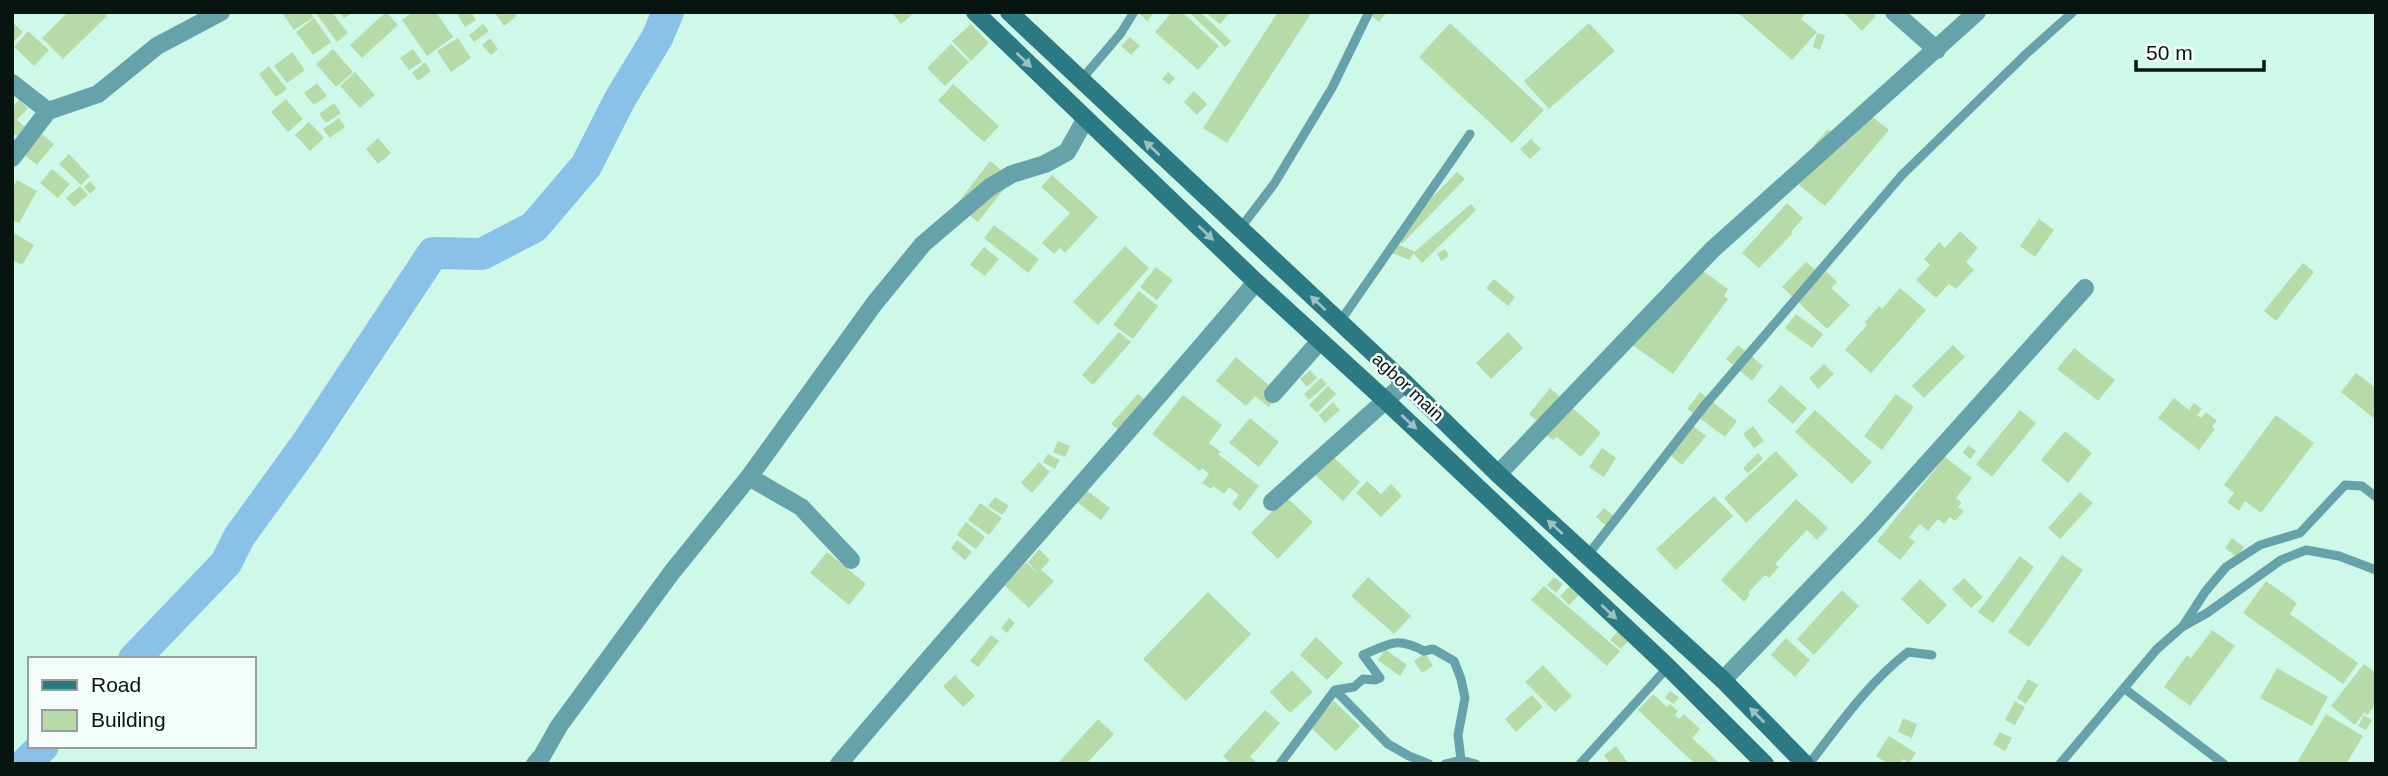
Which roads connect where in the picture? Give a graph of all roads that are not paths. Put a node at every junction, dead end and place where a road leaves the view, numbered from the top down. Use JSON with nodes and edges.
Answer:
{"nodes":[{"id":1,"x":221,"y":12,"type":"edge"},
{"id":2,"x":975,"y":12,"type":"edge"},
{"id":3,"x":1134,"y":12,"type":"edge"},
{"id":4,"x":1369,"y":12,"type":"edge"},
{"id":5,"x":1894,"y":12,"type":"edge"},
{"id":6,"x":1977,"y":12,"type":"edge"},
{"id":7,"x":2073,"y":12,"type":"edge"},
{"id":8,"x":1018,"y":15,"type":"edge"},
{"id":9,"x":1937,"y":50,"type":"junction"},
{"id":10,"x":1081,"y":80,"type":"junction"},
{"id":11,"x":12,"y":83,"type":"edge"},
{"id":12,"x":48,"y":111,"type":"junction"},
{"id":13,"x":1085,"y":120,"type":"junction"},
{"id":14,"x":1470,"y":134,"type":"dead end"},
{"id":15,"x":12,"y":158,"type":"edge"},
{"id":16,"x":1239,"y":230,"type":"junction"},
{"id":17,"x":1256,"y":282,"type":"junction"},
{"id":18,"x":2085,"y":288,"type":"dead end"},
{"id":19,"x":1339,"y":323,"type":"junction"},
{"id":20,"x":1321,"y":341,"type":"junction"},
{"id":21,"x":1405,"y":383,"type":"junction"},
{"id":22,"x":1273,"y":394,"type":"dead end"},
{"id":23,"x":1386,"y":401,"type":"junction"},
{"id":24,"x":1498,"y":474,"type":"junction"},
{"id":25,"x":749,"y":477,"type":"junction"},
{"id":26,"x":2376,"y":496,"type":"edge"},
{"id":27,"x":1272,"y":502,"type":"dead end"},
{"id":28,"x":2301,"y":533,"type":"junction"},
{"id":29,"x":2306,"y":550,"type":"junction"},
{"id":30,"x":1587,"y":556,"type":"junction"},
{"id":31,"x":851,"y":560,"type":"dead end"},
{"id":32,"x":2376,"y":570,"type":"edge"},
{"id":33,"x":2182,"y":627,"type":"junction"},
{"id":34,"x":1932,"y":655,"type":"dead end"},
{"id":35,"x":1668,"y":667,"type":"junction"},
{"id":36,"x":1723,"y":680,"type":"junction"},
{"id":37,"x":2125,"y":689,"type":"junction"},
{"id":38,"x":1335,"y":690,"type":"junction"},
{"id":39,"x":1461,"y":760,"type":"junction"},
{"id":40,"x":535,"y":764,"type":"edge"},
{"id":41,"x":839,"y":764,"type":"edge"},
{"id":42,"x":1280,"y":764,"type":"edge"},
{"id":43,"x":1429,"y":764,"type":"edge"},
{"id":44,"x":1445,"y":764,"type":"edge"},
{"id":45,"x":1476,"y":764,"type":"edge"},
{"id":46,"x":1580,"y":764,"type":"edge"},
{"id":47,"x":1765,"y":764,"type":"edge"},
{"id":48,"x":1807,"y":764,"type":"edge"},
{"id":49,"x":2060,"y":764,"type":"edge"},
{"id":50,"x":2224,"y":764,"type":"edge"}],
"edges":[{"from":1,"to":12,"type":"street"},
{"from":2,"to":13,"type":"main road","name":"agbor main","one_way":true},
{"from":3,"to":10,"type":"lane"},
{"from":4,"to":16,"type":"lane"},
{"from":5,"to":9,"type":"street"},
{"from":6,"to":9,"type":"street"},
{"from":7,"to":30,"type":"lane"},
{"from":8,"to":10,"type":"main road","name":"agbor main"},
{"from":9,"to":24,"type":"street"},
{"from":16,"to":10,"type":"main road","name":"agbor main","one_way":true},
{"from":11,"to":12,"type":"street"},
{"from":12,"to":15,"type":"street"},
{"from":13,"to":17,"type":"main road","name":"agbor main","one_way":true},
{"from":13,"to":25,"type":"street"},
{"from":14,"to":19,"type":"lane"},
{"from":19,"to":16,"type":"main road","name":"agbor main","one_way":true},
{"from":17,"to":20,"type":"main road","name":"agbor main"},
{"from":17,"to":41,"type":"street"},
{"from":18,"to":36,"type":"street"},
{"from":19,"to":21,"type":"main road","name":"agbor main"},
{"from":20,"to":22,"type":"street"},
{"from":20,"to":23,"type":"main road","name":"agbor main"},
{"from":21,"to":23,"type":"street"},
{"from":21,"to":24,"type":"main road","name":"agbor main"},
{"from":23,"to":27,"type":"street"},
{"from":23,"to":35,"type":"main road","name":"agbor main","one_way":true},
{"from":30,"to":24,"type":"main road","name":"agbor main","one_way":true},
{"from":25,"to":31,"type":"street"},
{"from":25,"to":40,"type":"street"},
{"from":26,"to":28,"type":"lane"},
{"from":28,"to":29,"type":"lane"},
{"from":28,"to":33,"type":"lane"},
{"from":29,"to":32,"type":"lane"},
{"from":29,"to":33,"type":"lane"},
{"from":30,"to":36,"type":"main road","name":"agbor main"},
{"from":33,"to":37,"type":"lane"},
{"from":34,"to":48,"type":"lane"},
{"from":35,"to":46,"type":"lane"},
{"from":35,"to":47,"type":"main road","name":"agbor main"},
{"from":48,"to":36,"type":"main road","name":"agbor main","one_way":true},
{"from":37,"to":49,"type":"lane"},
{"from":37,"to":50,"type":"lane"},
{"from":38,"to":39,"type":"lane"},
{"from":38,"to":42,"type":"lane"},
{"from":38,"to":43,"type":"lane"},
{"from":39,"to":44,"type":"lane"},
{"from":39,"to":45,"type":"lane"}]}
